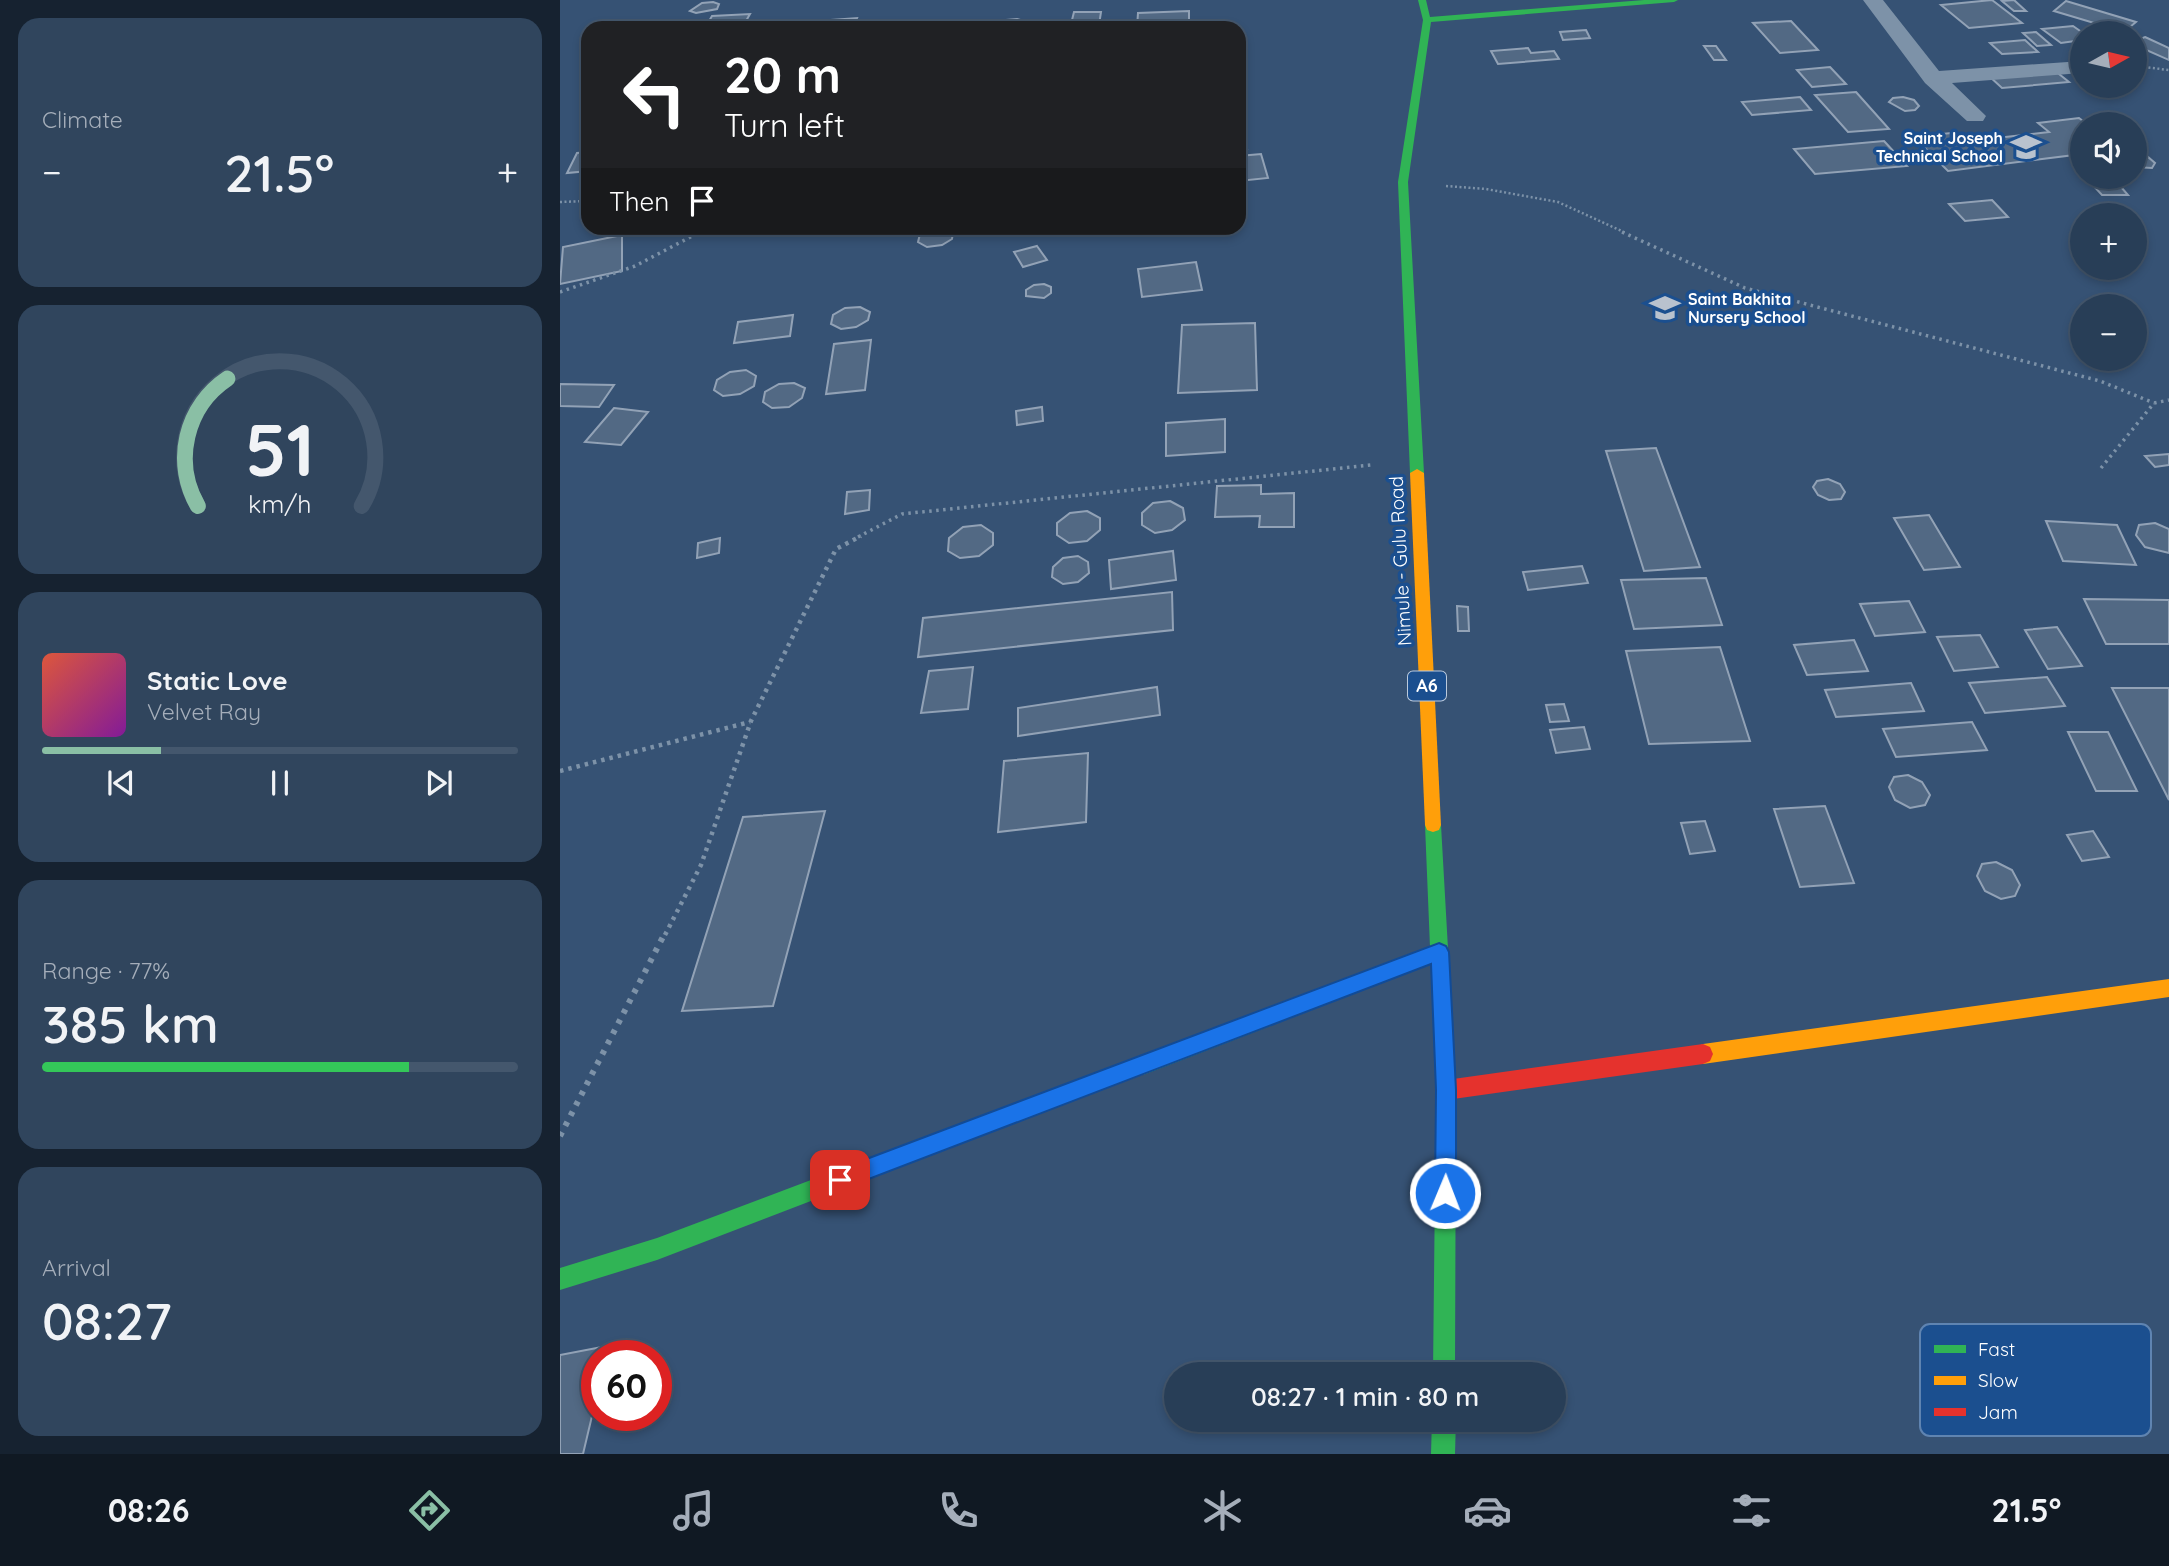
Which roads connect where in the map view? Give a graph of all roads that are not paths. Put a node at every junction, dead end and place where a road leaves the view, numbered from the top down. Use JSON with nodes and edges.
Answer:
{"nodes":[{"id":1,"x":1422,"y":0,"type":"edge"},
{"id":2,"x":1674,"y":0,"type":"edge"},
{"id":3,"x":1873,"y":0,"type":"edge"},
{"id":4,"x":1427,"y":20,"type":"junction"},
{"id":5,"x":2070,"y":68,"type":"edge"},
{"id":6,"x":1933,"y":78,"type":"junction"},
{"id":7,"x":1975,"y":116,"type":"dead end"},
{"id":8,"x":1439,"y":952,"type":"junction"},
{"id":9,"x":2169,"y":988,"type":"edge"},
{"id":10,"x":1446,"y":1090,"type":"junction"},
{"id":11,"x":560,"y":1279,"type":"edge"},
{"id":12,"x":1444,"y":1362,"type":"edge"},
{"id":13,"x":1444,"y":1432,"type":"edge"},
{"id":14,"x":1443,"y":1454,"type":"edge"}],
"edges":[{"from":1,"to":4,"type":"main road","name":"Nimule - Gulu Road","number":"A6"},
{"from":2,"to":4,"type":"main road"},
{"from":3,"to":6,"type":"street"},
{"from":4,"to":8,"type":"main road","name":"Nimule - Gulu Road","number":"A6"},
{"from":5,"to":6,"type":"street"},
{"from":6,"to":7,"type":"street"},
{"from":8,"to":10,"type":"main road","name":"Nimule - Gulu Road","number":"A6"},
{"from":8,"to":11,"type":"main road"},
{"from":9,"to":10,"type":"main road"},
{"from":10,"to":12,"type":"main road","name":"Nimule - Gulu Road","number":"A6"},
{"from":13,"to":14,"type":"main road"}]}
